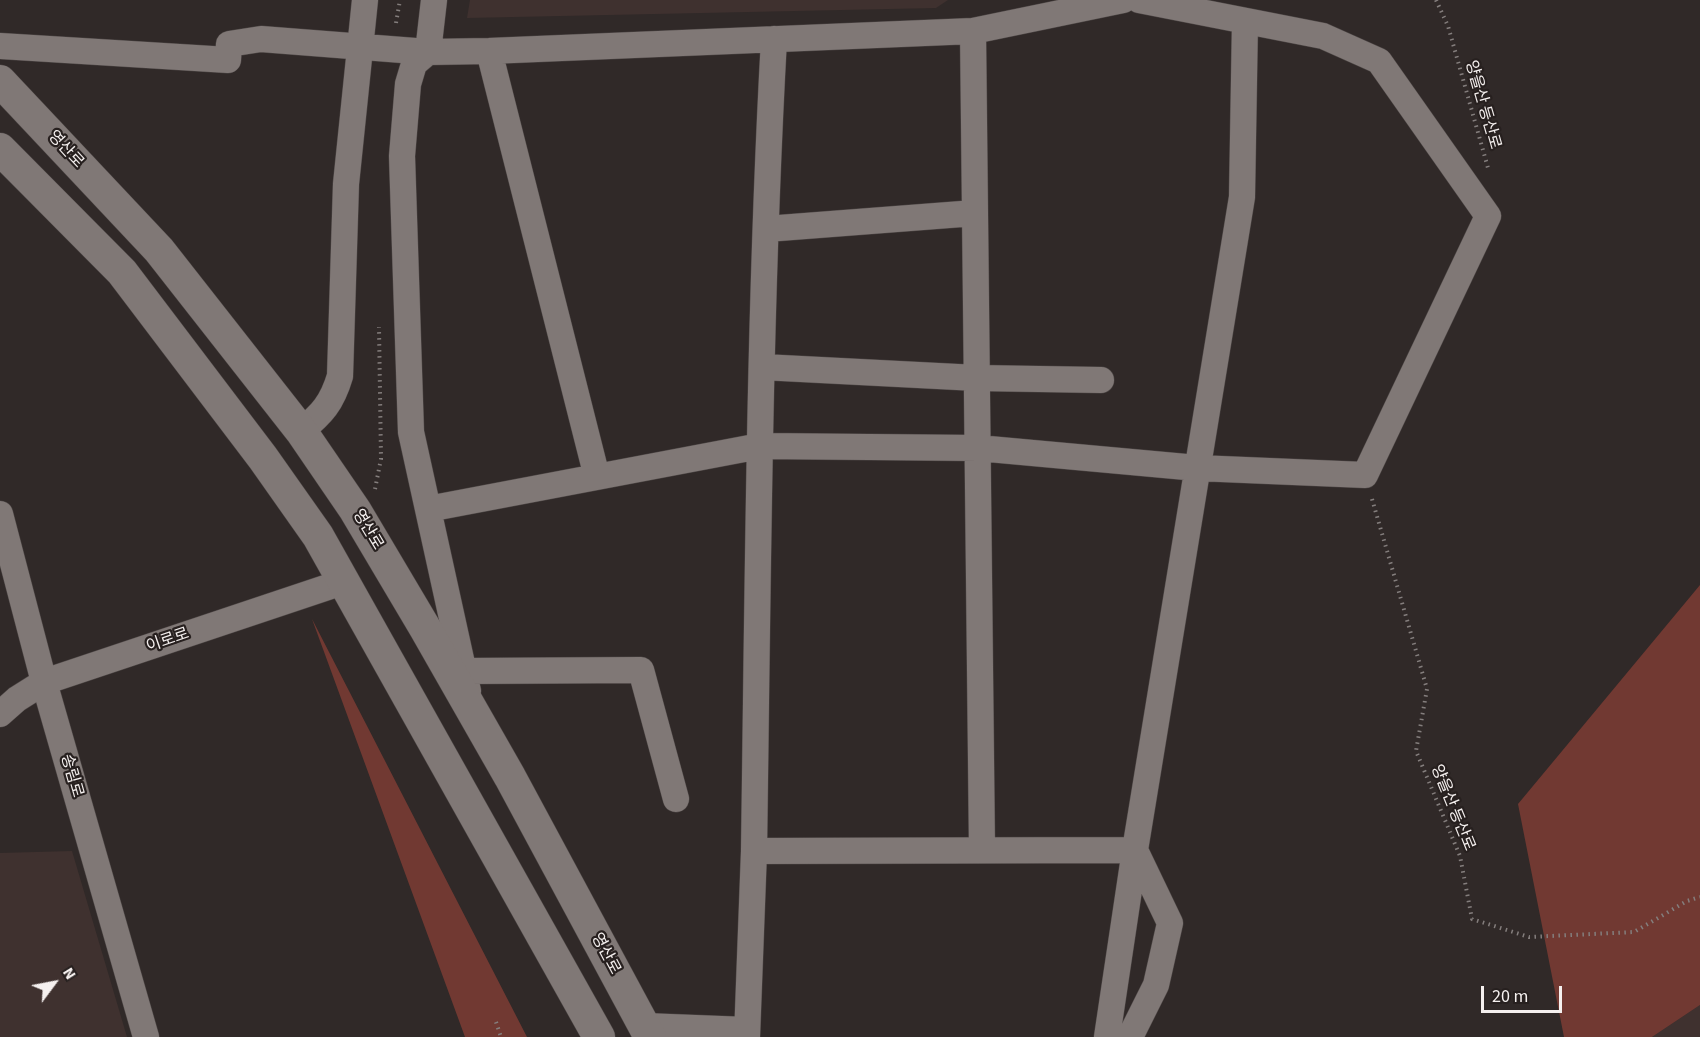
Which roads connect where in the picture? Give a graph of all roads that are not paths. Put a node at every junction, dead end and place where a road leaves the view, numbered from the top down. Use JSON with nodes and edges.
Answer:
{"nodes":[{"id":1,"x":364,"y":0,"type":"edge"},
{"id":2,"x":434,"y":0,"type":"edge"},
{"id":3,"x":1123,"y":0,"type":"edge"},
{"id":4,"x":1139,"y":0,"type":"edge"},
{"id":5,"x":1245,"y":21,"type":"junction"},
{"id":6,"x":973,"y":31,"type":"junction"},
{"id":7,"x":774,"y":39,"type":"junction"},
{"id":8,"x":0,"y":46,"type":"edge"},
{"id":9,"x":360,"y":46,"type":"junction"},
{"id":10,"x":489,"y":51,"type":"junction"},
{"id":11,"x":428,"y":52,"type":"junction"},
{"id":12,"x":0,"y":81,"type":"edge"},
{"id":13,"x":0,"y":149,"type":"edge"},
{"id":14,"x":975,"y":213,"type":"junction"},
{"id":15,"x":766,"y":229,"type":"junction"},
{"id":16,"x":762,"y":366,"type":"junction"},
{"id":17,"x":977,"y":378,"type":"junction"},
{"id":18,"x":1101,"y":380,"type":"dead end"},
{"id":19,"x":301,"y":431,"type":"junction"},
{"id":20,"x":760,"y":446,"type":"junction"},
{"id":21,"x":978,"y":448,"type":"junction"},
{"id":22,"x":1197,"y":468,"type":"junction"},
{"id":23,"x":597,"y":477,"type":"junction"},
{"id":24,"x":428,"y":509,"type":"junction"},
{"id":25,"x":0,"y":514,"type":"edge"},
{"id":26,"x":343,"y":582,"type":"junction"},
{"id":27,"x":463,"y":671,"type":"junction"},
{"id":28,"x":44,"y":682,"type":"junction"},
{"id":29,"x":0,"y":714,"type":"edge"},
{"id":30,"x":510,"y":777,"type":"junction"},
{"id":31,"x":676,"y":799,"type":"dead end"},
{"id":32,"x":982,"y":850,"type":"junction"},
{"id":33,"x":1135,"y":850,"type":"junction"},
{"id":34,"x":754,"y":851,"type":"junction"},
{"id":35,"x":647,"y":1032,"type":"edge"},
{"id":36,"x":747,"y":1034,"type":"edge"},
{"id":37,"x":146,"y":1037,"type":"edge"},
{"id":38,"x":599,"y":1037,"type":"edge"},
{"id":39,"x":1107,"y":1037,"type":"edge"},
{"id":40,"x":1130,"y":1037,"type":"edge"}],
"edges":[{"from":1,"to":9,"type":"street"},
{"from":2,"to":11,"type":"street"},
{"from":3,"to":6,"type":"street"},
{"from":4,"to":5,"type":"street"},
{"from":5,"to":22,"type":"street"},
{"from":5,"to":22,"type":"street"},
{"from":6,"to":7,"type":"street"},
{"from":6,"to":14,"type":"street"},
{"from":7,"to":10,"type":"street"},
{"from":7,"to":15,"type":"street"},
{"from":8,"to":9,"type":"street"},
{"from":9,"to":11,"type":"street"},
{"from":9,"to":19,"type":"street"},
{"from":10,"to":11,"type":"street"},
{"from":10,"to":23,"type":"street"},
{"from":11,"to":24,"type":"street"},
{"from":12,"to":19,"type":"street","name":"영산로"},
{"from":13,"to":26,"type":"street"},
{"from":14,"to":15,"type":"street"},
{"from":14,"to":17,"type":"street"},
{"from":15,"to":16,"type":"street"},
{"from":16,"to":17,"type":"street"},
{"from":16,"to":20,"type":"street"},
{"from":17,"to":18,"type":"street"},
{"from":17,"to":21,"type":"street"},
{"from":19,"to":30,"type":"street","name":"영산로"},
{"from":20,"to":21,"type":"street"},
{"from":20,"to":23,"type":"street"},
{"from":20,"to":34,"type":"street"},
{"from":21,"to":22,"type":"street"},
{"from":21,"to":32,"type":"street"},
{"from":22,"to":33,"type":"street"},
{"from":23,"to":24,"type":"street"},
{"from":24,"to":27,"type":"street"},
{"from":25,"to":28,"type":"street","name":"송림로"},
{"from":26,"to":28,"type":"street","name":"이로로"},
{"from":26,"to":38,"type":"street"},
{"from":27,"to":30,"type":"street"},
{"from":27,"to":31,"type":"street"},
{"from":28,"to":29,"type":"street","name":"이로로"},
{"from":28,"to":37,"type":"street","name":"송림로"},
{"from":30,"to":35,"type":"street","name":"영산로"},
{"from":32,"to":33,"type":"street"},
{"from":32,"to":34,"type":"street"},
{"from":33,"to":39,"type":"street"},
{"from":33,"to":40,"type":"street"},
{"from":34,"to":36,"type":"street"},
{"from":35,"to":36,"type":"street"}]}
